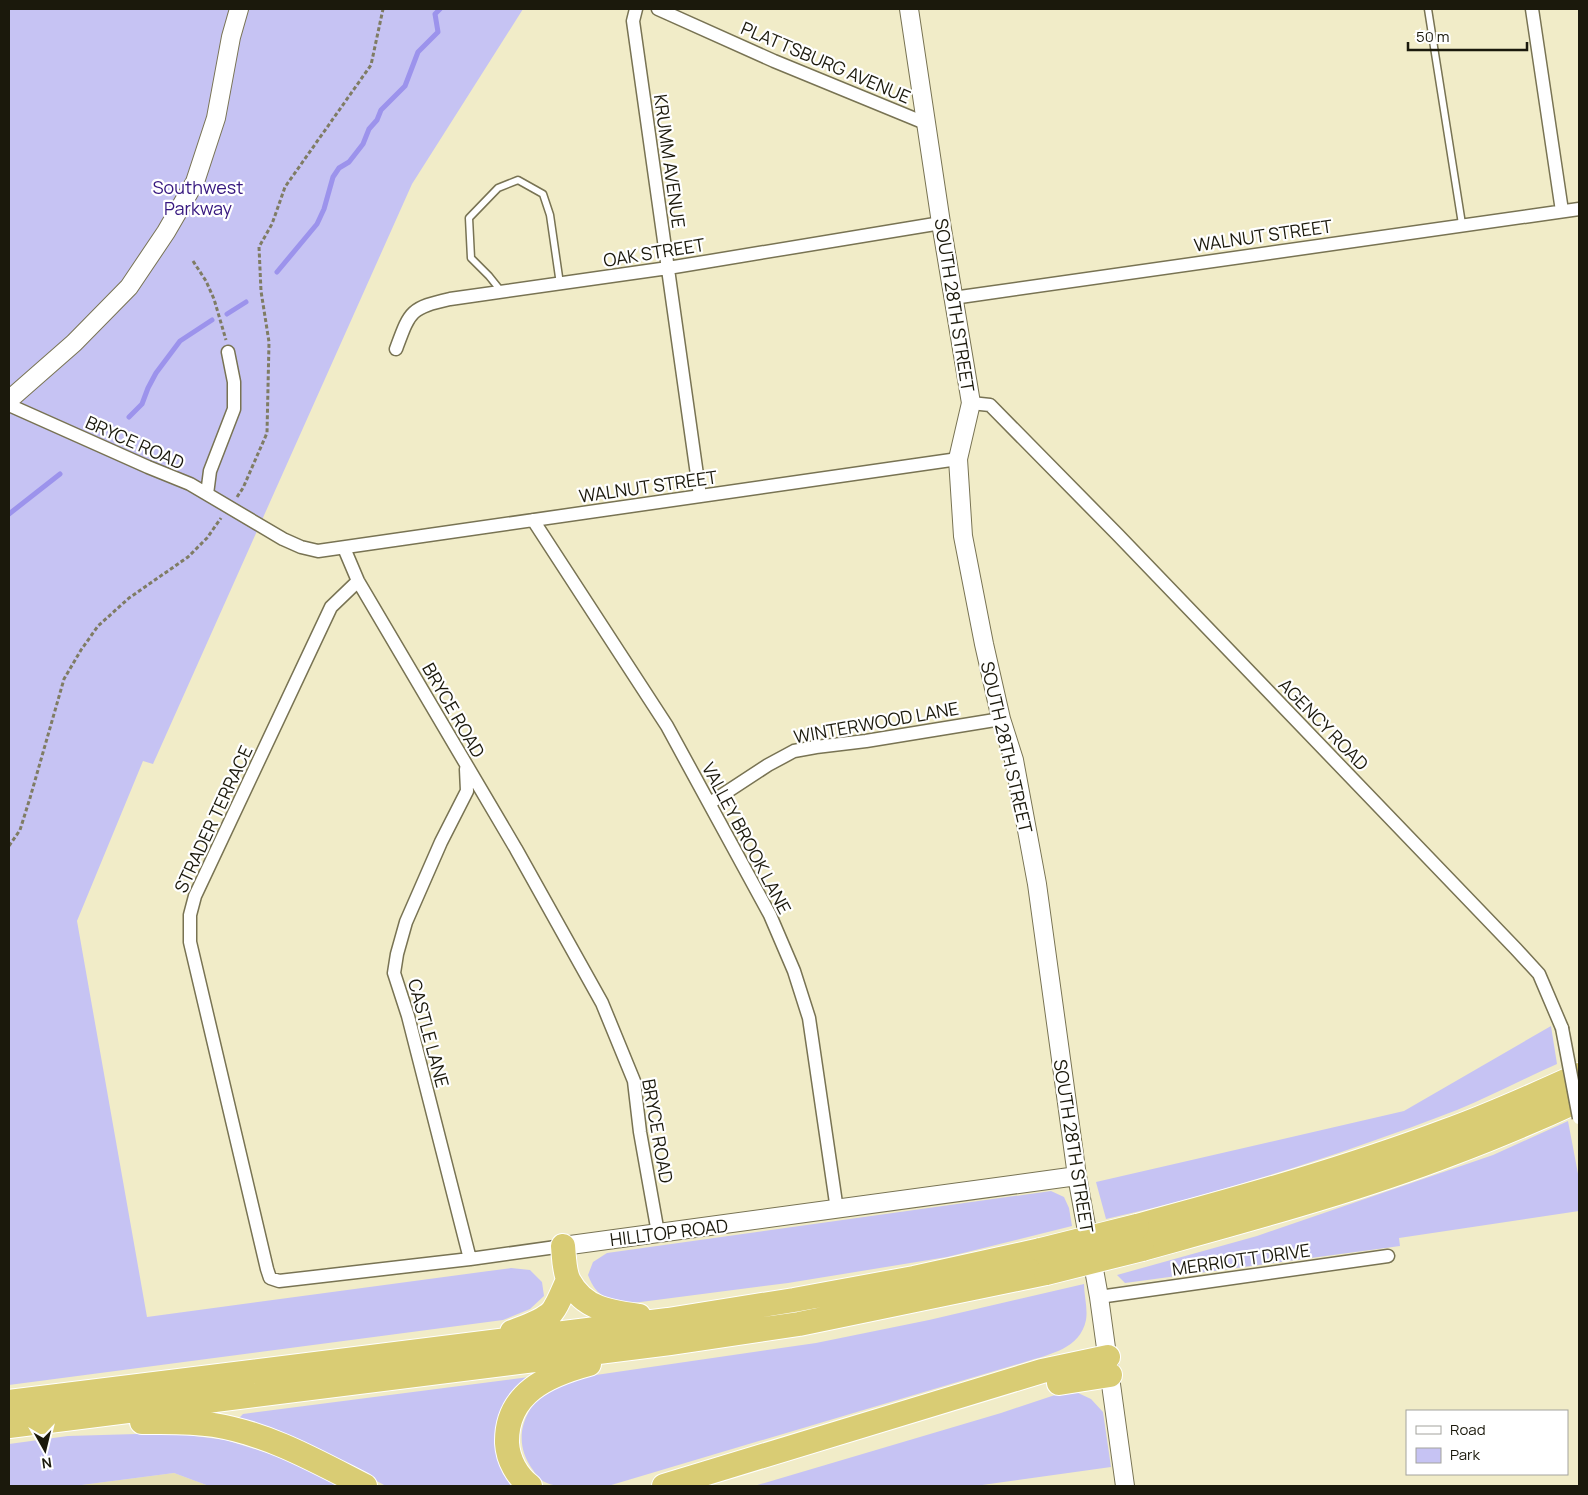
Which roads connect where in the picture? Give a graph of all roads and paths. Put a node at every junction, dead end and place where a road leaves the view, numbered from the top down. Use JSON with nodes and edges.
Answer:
{"nodes":[{"id":1,"x":239,"y":9,"type":"edge"},
{"id":2,"x":636,"y":9,"type":"edge"},
{"id":3,"x":658,"y":9,"type":"edge"},
{"id":4,"x":909,"y":9,"type":"edge"},
{"id":5,"x":1428,"y":9,"type":"edge"},
{"id":6,"x":1532,"y":9,"type":"edge"},
{"id":7,"x":925,"y":123,"type":"junction"},
{"id":8,"x":1579,"y":209,"type":"edge"},
{"id":9,"x":1562,"y":211,"type":"junction"},
{"id":10,"x":941,"y":223,"type":"junction"},
{"id":11,"x":1462,"y":224,"type":"junction"},
{"id":12,"x":193,"y":261,"type":"dead end"},
{"id":13,"x":668,"y":268,"type":"junction"},
{"id":14,"x":560,"y":284,"type":"junction"},
{"id":15,"x":502,"y":292,"type":"junction"},
{"id":16,"x":953,"y":298,"type":"junction"},
{"id":17,"x":396,"y":348,"type":"dead end"},
{"id":18,"x":228,"y":352,"type":"joint"},
{"id":19,"x":9,"y":400,"type":"edge"},
{"id":20,"x":971,"y":403,"type":"junction"},
{"id":21,"x":9,"y":405,"type":"edge"},
{"id":22,"x":958,"y":459,"type":"junction"},
{"id":23,"x":207,"y":494,"type":"junction"},
{"id":24,"x":700,"y":496,"type":"junction"},
{"id":25,"x":533,"y":520,"type":"junction"},
{"id":26,"x":344,"y":548,"type":"junction"},
{"id":27,"x":358,"y":581,"type":"junction"},
{"id":28,"x":1001,"y":719,"type":"junction"},
{"id":29,"x":466,"y":766,"type":"junction"},
{"id":30,"x":710,"y":803,"type":"junction"},
{"id":31,"x":1579,"y":1075,"type":"edge"},
{"id":32,"x":1579,"y":1100,"type":"edge"},
{"id":33,"x":1579,"y":1118,"type":"edge"},
{"id":34,"x":1077,"y":1176,"type":"junction"},
{"id":35,"x":837,"y":1210,"type":"junction"},
{"id":36,"x":658,"y":1233,"type":"junction"},
{"id":37,"x":563,"y":1246,"type":"junction"},
{"id":38,"x":1388,"y":1256,"type":"dead end"},
{"id":39,"x":470,"y":1259,"type":"junction"},
{"id":40,"x":267,"y":1269,"type":"joint"},
{"id":41,"x":568,"y":1280,"type":"junction"},
{"id":42,"x":1099,"y":1297,"type":"junction"},
{"id":43,"x":668,"y":1320,"type":"junction"},
{"id":44,"x":481,"y":1344,"type":"junction"},
{"id":45,"x":670,"y":1344,"type":"junction"},
{"id":46,"x":1109,"y":1366,"type":"junction"},
{"id":47,"x":9,"y":1402,"type":"edge"},
{"id":48,"x":37,"y":1422,"type":"junction"},
{"id":49,"x":9,"y":1426,"type":"edge"},
{"id":50,"x":365,"y":1486,"type":"edge"},
{"id":51,"x":530,"y":1486,"type":"edge"},
{"id":52,"x":664,"y":1486,"type":"edge"},
{"id":53,"x":717,"y":1486,"type":"edge"},
{"id":54,"x":1125,"y":1486,"type":"edge"}],
"edges":[{"from":1,"to":19,"type":"street"},
{"from":2,"to":13,"type":"street","name":"KRUMM AVENUE"},
{"from":3,"to":7,"type":"street","name":"PLATTSBURG AVENUE"},
{"from":4,"to":7,"type":"street","name":"SOUTH 28TH STREET"},
{"from":5,"to":11,"type":"lane"},
{"from":6,"to":9,"type":"street"},
{"from":7,"to":10,"type":"street","name":"SOUTH 28TH STREET"},
{"from":8,"to":9,"type":"street","name":"WALNUT STREET"},
{"from":9,"to":11,"type":"street","name":"WALNUT STREET"},
{"from":10,"to":13,"type":"street","name":"OAK STREET"},
{"from":10,"to":16,"type":"street","name":"SOUTH 28TH STREET"},
{"from":11,"to":16,"type":"street","name":"WALNUT STREET"},
{"from":12,"to":18,"type":"path"},
{"from":13,"to":14,"type":"street","name":"OAK STREET"},
{"from":13,"to":24,"type":"street","name":"KRUMM AVENUE"},
{"from":14,"to":15,"type":"street","name":"OAK STREET"},
{"from":14,"to":15,"type":"lane"},
{"from":15,"to":17,"type":"street","name":"OAK STREET"},
{"from":16,"to":20,"type":"street","name":"SOUTH 28TH STREET"},
{"from":18,"to":23,"type":"street"},
{"from":20,"to":22,"type":"street","name":"SOUTH 28TH STREET"},
{"from":20,"to":33,"type":"street","name":"AGENCY ROAD","bridge":true},
{"from":21,"to":23,"type":"street","name":"BRYCE ROAD"},
{"from":22,"to":24,"type":"street","name":"WALNUT STREET"},
{"from":22,"to":28,"type":"street","name":"SOUTH 28TH STREET"},
{"from":23,"to":26,"type":"street","name":"BRYCE ROAD"},
{"from":24,"to":25,"type":"street","name":"WALNUT STREET"},
{"from":25,"to":26,"type":"street","name":"WALNUT STREET"},
{"from":25,"to":30,"type":"street","name":"VALLEY BROOK LANE"},
{"from":26,"to":27,"type":"street","name":"BRYCE ROAD"},
{"from":27,"to":29,"type":"street","name":"BRYCE ROAD"},
{"from":27,"to":40,"type":"street","name":"STRADER TERRACE"},
{"from":28,"to":30,"type":"street","name":"WINTERWOOD LANE"},
{"from":28,"to":34,"type":"street","name":"SOUTH 28TH STREET"},
{"from":29,"to":36,"type":"street","name":"BRYCE ROAD"},
{"from":29,"to":39,"type":"street","name":"CASTLE LANE"},
{"from":30,"to":35,"type":"street","name":"VALLEY BROOK LANE"},
{"from":31,"to":43,"type":"highway","bridge":true},
{"from":32,"to":45,"type":"highway","bridge":true},
{"from":34,"to":35,"type":"street","name":"HILLTOP ROAD"},
{"from":34,"to":42,"type":"street","name":"SOUTH 28TH STREET"},
{"from":35,"to":36,"type":"street","name":"HILLTOP ROAD"},
{"from":36,"to":37,"type":"street","name":"HILLTOP ROAD"},
{"from":37,"to":39,"type":"street","name":"HILLTOP ROAD"},
{"from":37,"to":41,"type":"highway"},
{"from":38,"to":42,"type":"street","name":"MERRIOTT DRIVE"},
{"from":39,"to":40,"type":"street","name":"HILLTOP ROAD"},
{"from":41,"to":43,"type":"highway"},
{"from":41,"to":44,"type":"highway"},
{"from":42,"to":46,"type":"street","name":"SOUTH 28TH STREET"},
{"from":43,"to":44,"type":"highway"},
{"from":44,"to":47,"type":"highway"},
{"from":45,"to":48,"type":"highway"},
{"from":45,"to":51,"type":"highway"},
{"from":46,"to":52,"type":"highway"},
{"from":46,"to":53,"type":"highway"},
{"from":46,"to":54,"type":"street","name":"SOUTH 28TH STREET"},
{"from":48,"to":49,"type":"highway"},
{"from":48,"to":50,"type":"highway"}]}
